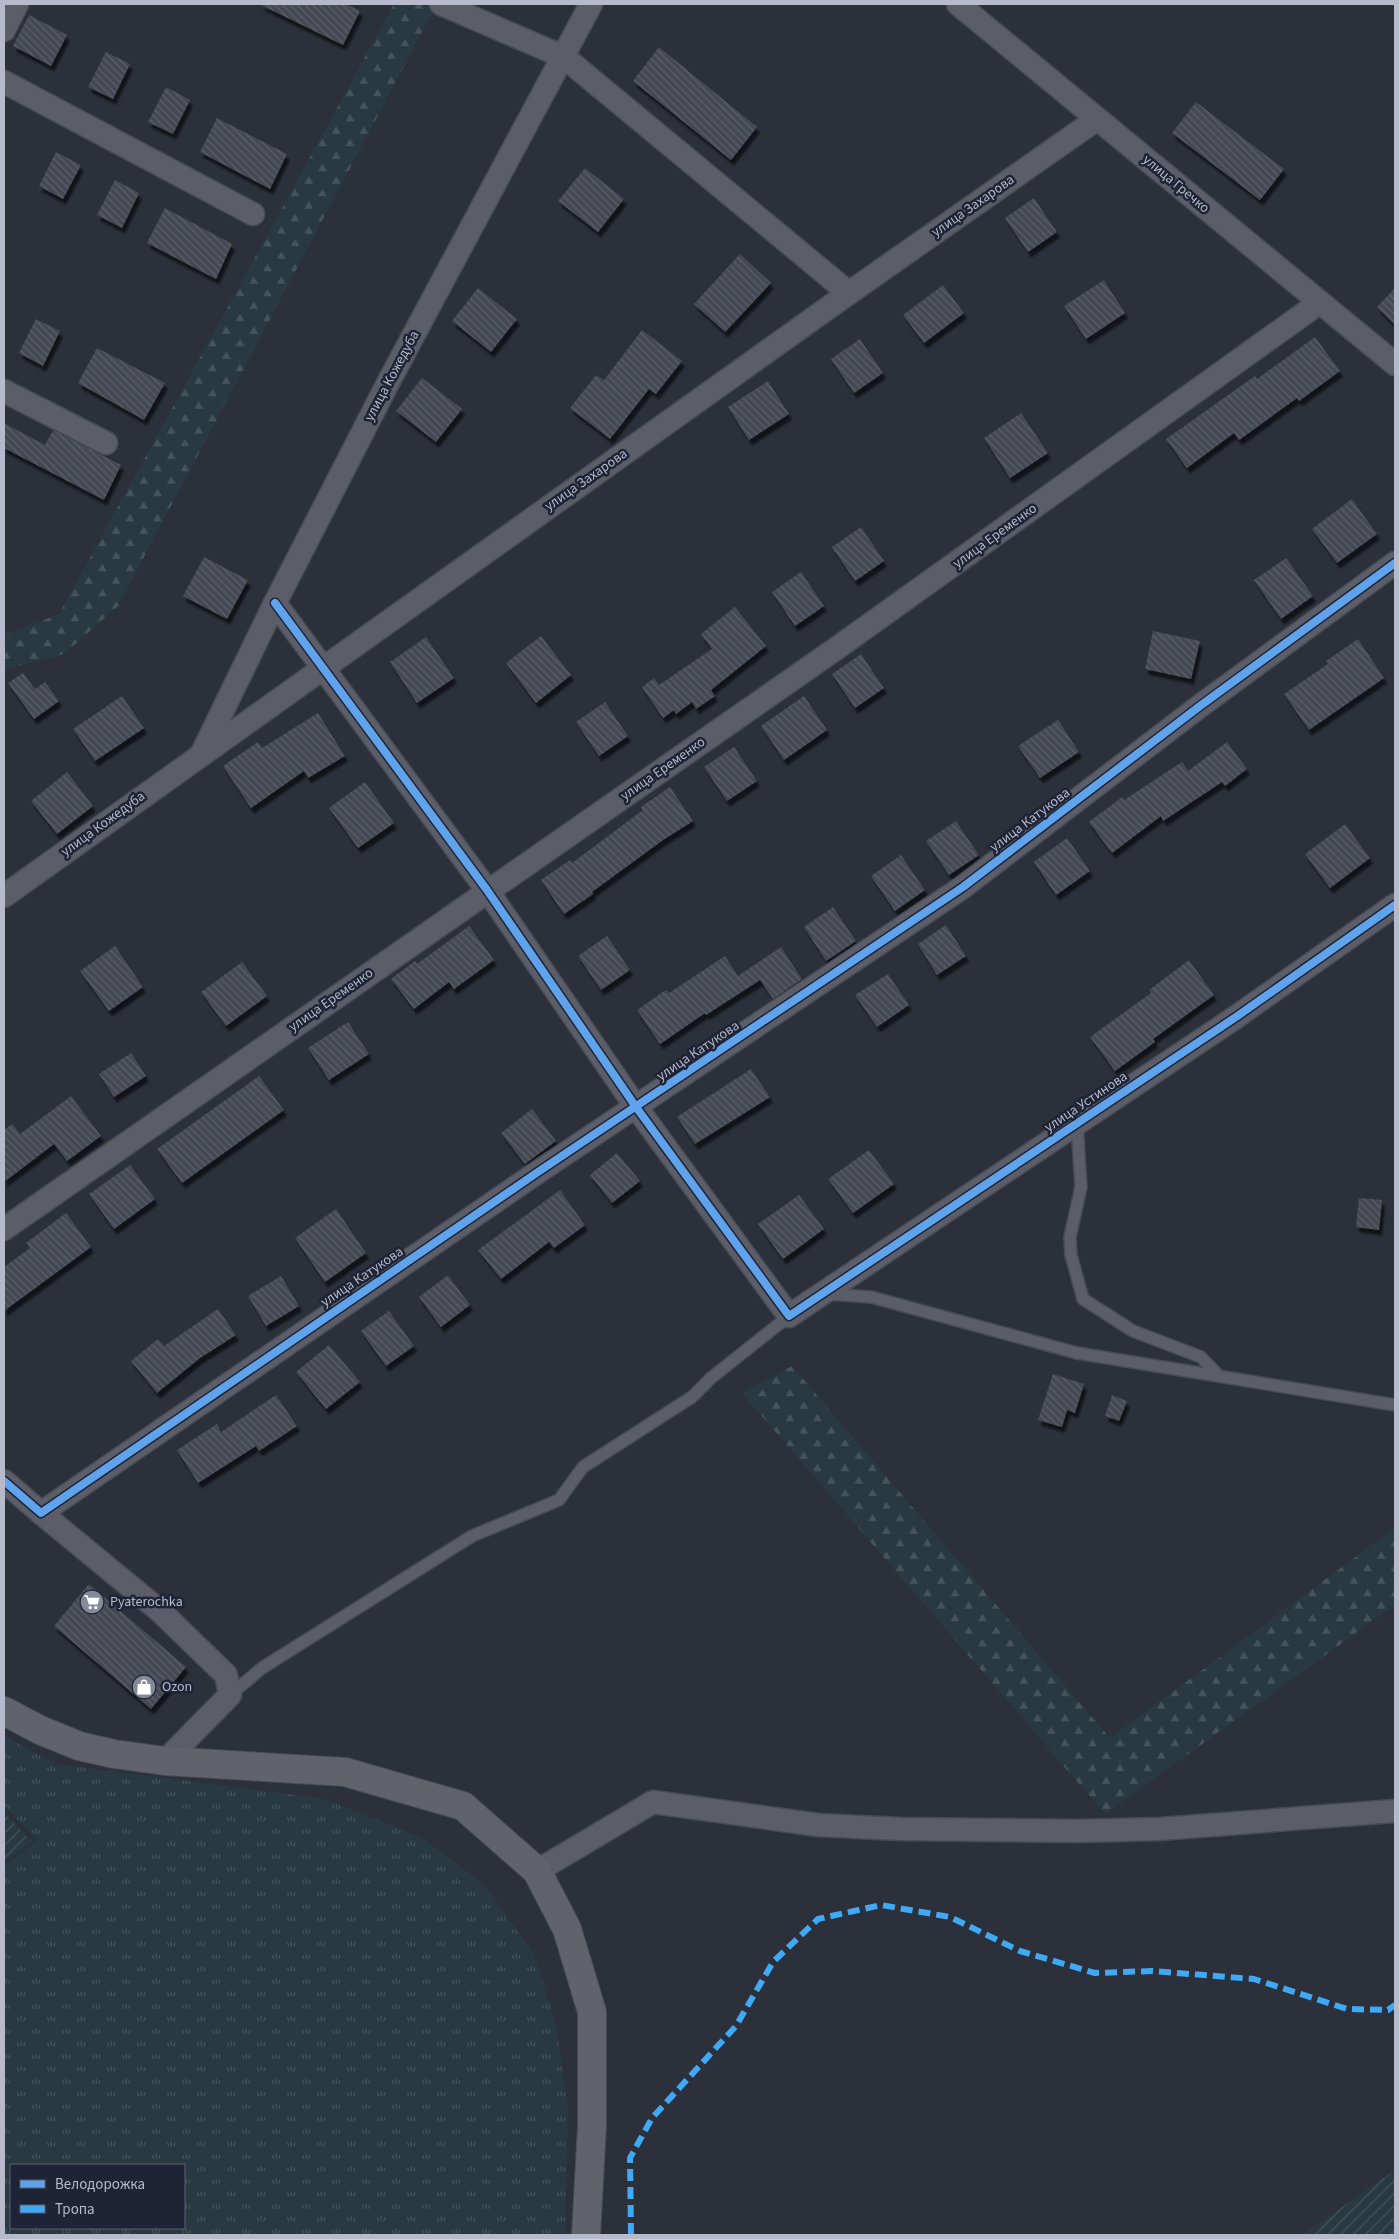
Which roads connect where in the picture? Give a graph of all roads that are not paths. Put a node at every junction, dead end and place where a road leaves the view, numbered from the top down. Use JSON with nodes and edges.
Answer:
{"nodes":[{"id":1,"x":17,"y":4,"type":"edge"},
{"id":2,"x":441,"y":4,"type":"edge"},
{"id":3,"x":591,"y":4,"type":"edge"},
{"id":4,"x":958,"y":4,"type":"edge"},
{"id":5,"x":4,"y":30,"type":"edge"},
{"id":6,"x":564,"y":57,"type":"junction"},
{"id":7,"x":4,"y":82,"type":"edge"},
{"id":8,"x":1097,"y":119,"type":"junction"},
{"id":9,"x":253,"y":214,"type":"dead end"},
{"id":10,"x":849,"y":293,"type":"junction"},
{"id":11,"x":1319,"y":303,"type":"junction"},
{"id":12,"x":1395,"y":364,"type":"edge"},
{"id":13,"x":4,"y":391,"type":"edge"},
{"id":14,"x":106,"y":443,"type":"dead end"},
{"id":15,"x":1395,"y":563,"type":"edge"},
{"id":16,"x":274,"y":603,"type":"junction"},
{"id":17,"x":322,"y":668,"type":"junction"},
{"id":18,"x":203,"y":752,"type":"junction"},
{"id":19,"x":487,"y":890,"type":"junction"},
{"id":20,"x":4,"y":896,"type":"edge"},
{"id":21,"x":1395,"y":905,"type":"edge"},
{"id":22,"x":636,"y":1108,"type":"junction"},
{"id":23,"x":1076,"y":1123,"type":"junction"},
{"id":24,"x":4,"y":1228,"type":"edge"},
{"id":25,"x":822,"y":1294,"type":"junction"},
{"id":26,"x":789,"y":1316,"type":"junction"},
{"id":27,"x":1219,"y":1376,"type":"junction"},
{"id":28,"x":1395,"y":1405,"type":"edge"},
{"id":29,"x":4,"y":1481,"type":"edge"},
{"id":30,"x":41,"y":1513,"type":"junction"},
{"id":31,"x":230,"y":1695,"type":"junction"},
{"id":32,"x":4,"y":1711,"type":"edge"},
{"id":33,"x":165,"y":1761,"type":"junction"},
{"id":34,"x":1395,"y":1811,"type":"edge"},
{"id":35,"x":537,"y":1871,"type":"junction"},
{"id":36,"x":586,"y":2235,"type":"edge"}],
"edges":[{"from":1,"to":5,"type":"street"},
{"from":2,"to":6,"type":"street"},
{"from":3,"to":6,"type":"street","name":"улица Кожедуба"},
{"from":4,"to":8,"type":"street","name":"улица Гречко"},
{"from":6,"to":10,"type":"street"},
{"from":6,"to":16,"type":"street","name":"улица Кожедуба"},
{"from":7,"to":9,"type":"street"},
{"from":8,"to":10,"type":"street","name":"улица Захарова"},
{"from":8,"to":11,"type":"street","name":"улица Гречко"},
{"from":10,"to":17,"type":"street","name":"улица Захарова"},
{"from":11,"to":12,"type":"street","name":"улица Гречко"},
{"from":11,"to":19,"type":"street","name":"улица Еременко"},
{"from":13,"to":14,"type":"street"},
{"from":15,"to":22,"type":"street","name":"улица Катукова"},
{"from":16,"to":17,"type":"street"},
{"from":16,"to":18,"type":"street","name":"улица Кожедуба"},
{"from":17,"to":18,"type":"street","name":"улица Кожедуба"},
{"from":17,"to":19,"type":"street"},
{"from":18,"to":20,"type":"street","name":"улица Кожедуба"},
{"from":19,"to":22,"type":"street"},
{"from":19,"to":24,"type":"street","name":"улица Еременко"},
{"from":21,"to":23,"type":"street","name":"улица Устинова"},
{"from":22,"to":26,"type":"street"},
{"from":22,"to":30,"type":"street","name":"улица Катукова"},
{"from":23,"to":25,"type":"street","name":"улица Устинова"},
{"from":23,"to":27,"type":"lane"},
{"from":25,"to":26,"type":"street","name":"улица Устинова"},
{"from":25,"to":27,"type":"lane"},
{"from":26,"to":31,"type":"lane"},
{"from":27,"to":28,"type":"lane"},
{"from":29,"to":30,"type":"street"},
{"from":30,"to":31,"type":"street"},
{"from":31,"to":33,"type":"street"},
{"from":32,"to":33,"type":"main road"},
{"from":33,"to":35,"type":"main road"},
{"from":34,"to":35,"type":"street"},
{"from":35,"to":36,"type":"main road"}]}
